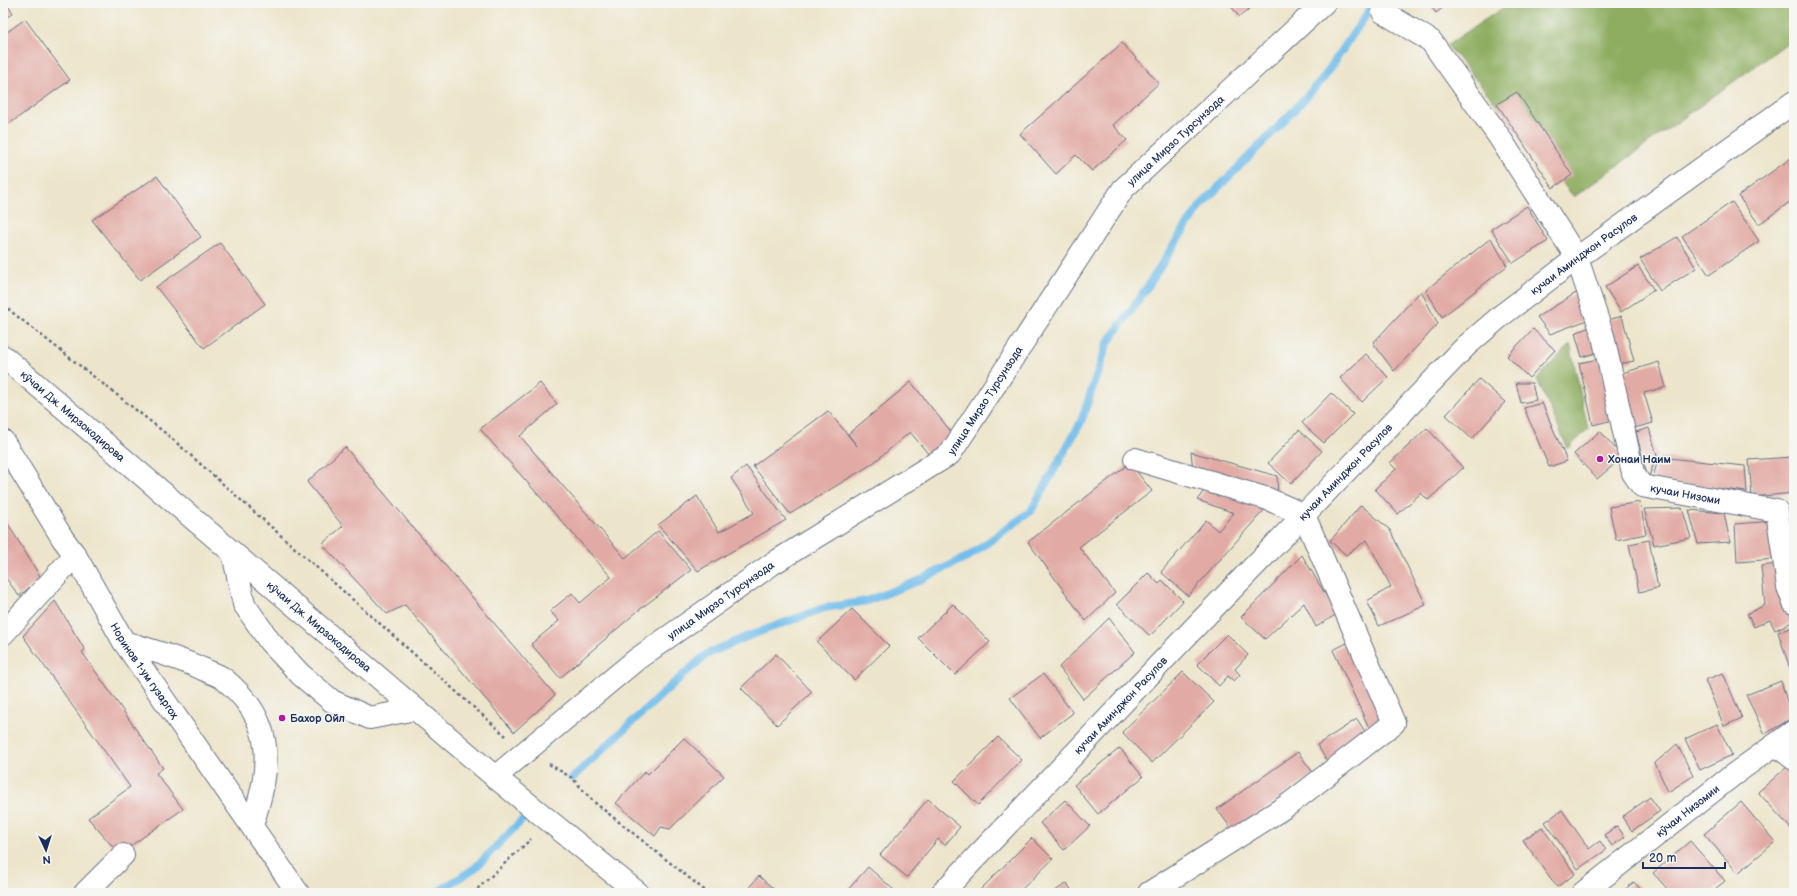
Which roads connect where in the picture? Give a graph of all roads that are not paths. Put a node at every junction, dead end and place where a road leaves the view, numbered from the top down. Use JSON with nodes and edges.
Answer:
{"nodes":[{"id":1,"x":1324,"y":3,"type":"edge"},
{"id":2,"x":1383,"y":12,"type":"dead end"},
{"id":3,"x":1791,"y":110,"type":"edge"},
{"id":4,"x":1577,"y":258,"type":"junction"},
{"id":5,"x":3,"y":356,"type":"edge"},
{"id":6,"x":3,"y":441,"type":"edge"},
{"id":7,"x":1135,"y":459,"type":"dead end"},
{"id":8,"x":1304,"y":516,"type":"junction"},
{"id":9,"x":233,"y":554,"type":"junction"},
{"id":10,"x":75,"y":555,"type":"junction"},
{"id":11,"x":1794,"y":603,"type":"edge"},
{"id":12,"x":3,"y":634,"type":"edge"},
{"id":13,"x":124,"y":642,"type":"junction"},
{"id":14,"x":415,"y":709,"type":"junction"},
{"id":15,"x":1794,"y":731,"type":"edge"},
{"id":16,"x":1776,"y":745,"type":"junction"},
{"id":17,"x":1794,"y":759,"type":"edge"},
{"id":18,"x":495,"y":777,"type":"junction"},
{"id":19,"x":252,"y":825,"type":"junction"},
{"id":20,"x":123,"y":855,"type":"dead end"},
{"id":21,"x":85,"y":893,"type":"edge"},
{"id":22,"x":298,"y":893,"type":"edge"},
{"id":23,"x":638,"y":893,"type":"edge"},
{"id":24,"x":942,"y":893,"type":"edge"},
{"id":25,"x":1149,"y":893,"type":"edge"},
{"id":26,"x":1584,"y":893,"type":"edge"}],
"edges":[{"from":1,"to":18,"type":"street","name":"улица Мирзо Турсунзода"},
{"from":2,"to":4,"type":"street","name":"кучаи Низоми"},
{"from":3,"to":4,"type":"street","name":"кучаи Аминджон Расулов"},
{"from":4,"to":8,"type":"street","name":"кучаи Аминджон Расулов"},
{"from":4,"to":11,"type":"street","name":"кучаи Низоми"},
{"from":5,"to":9,"type":"street","name":"кӯчаи Дж. Мирзокодирова"},
{"from":6,"to":10,"type":"street","name":"Норинов 1-ум гузаргоҳ"},
{"from":7,"to":8,"type":"street"},
{"from":8,"to":24,"type":"street","name":"кучаи Аминджон Расулов"},
{"from":8,"to":25,"type":"street"},
{"from":9,"to":14,"type":"street","name":"кӯчаи Дж. Мирзокодирова"},
{"from":9,"to":14,"type":"street"},
{"from":10,"to":12,"type":"street"},
{"from":10,"to":13,"type":"street","name":"Норинов 1-ум гузаргоҳ"},
{"from":13,"to":19,"type":"street","name":"Норинов 1-ум гузаргоҳ"},
{"from":13,"to":19,"type":"street"},
{"from":14,"to":18,"type":"street","name":"кӯчаи Дж. Мирзокодирова"},
{"from":15,"to":16,"type":"street","name":"кӯчаи Низомии"},
{"from":16,"to":17,"type":"street"},
{"from":16,"to":26,"type":"street","name":"кӯчаи Низомии"},
{"from":18,"to":23,"type":"street","name":"кӯчаи Дж. Мирзокодирова"},
{"from":19,"to":22,"type":"street","name":"Норинов 1-ум гузаргоҳ"},
{"from":20,"to":21,"type":"street"}]}
